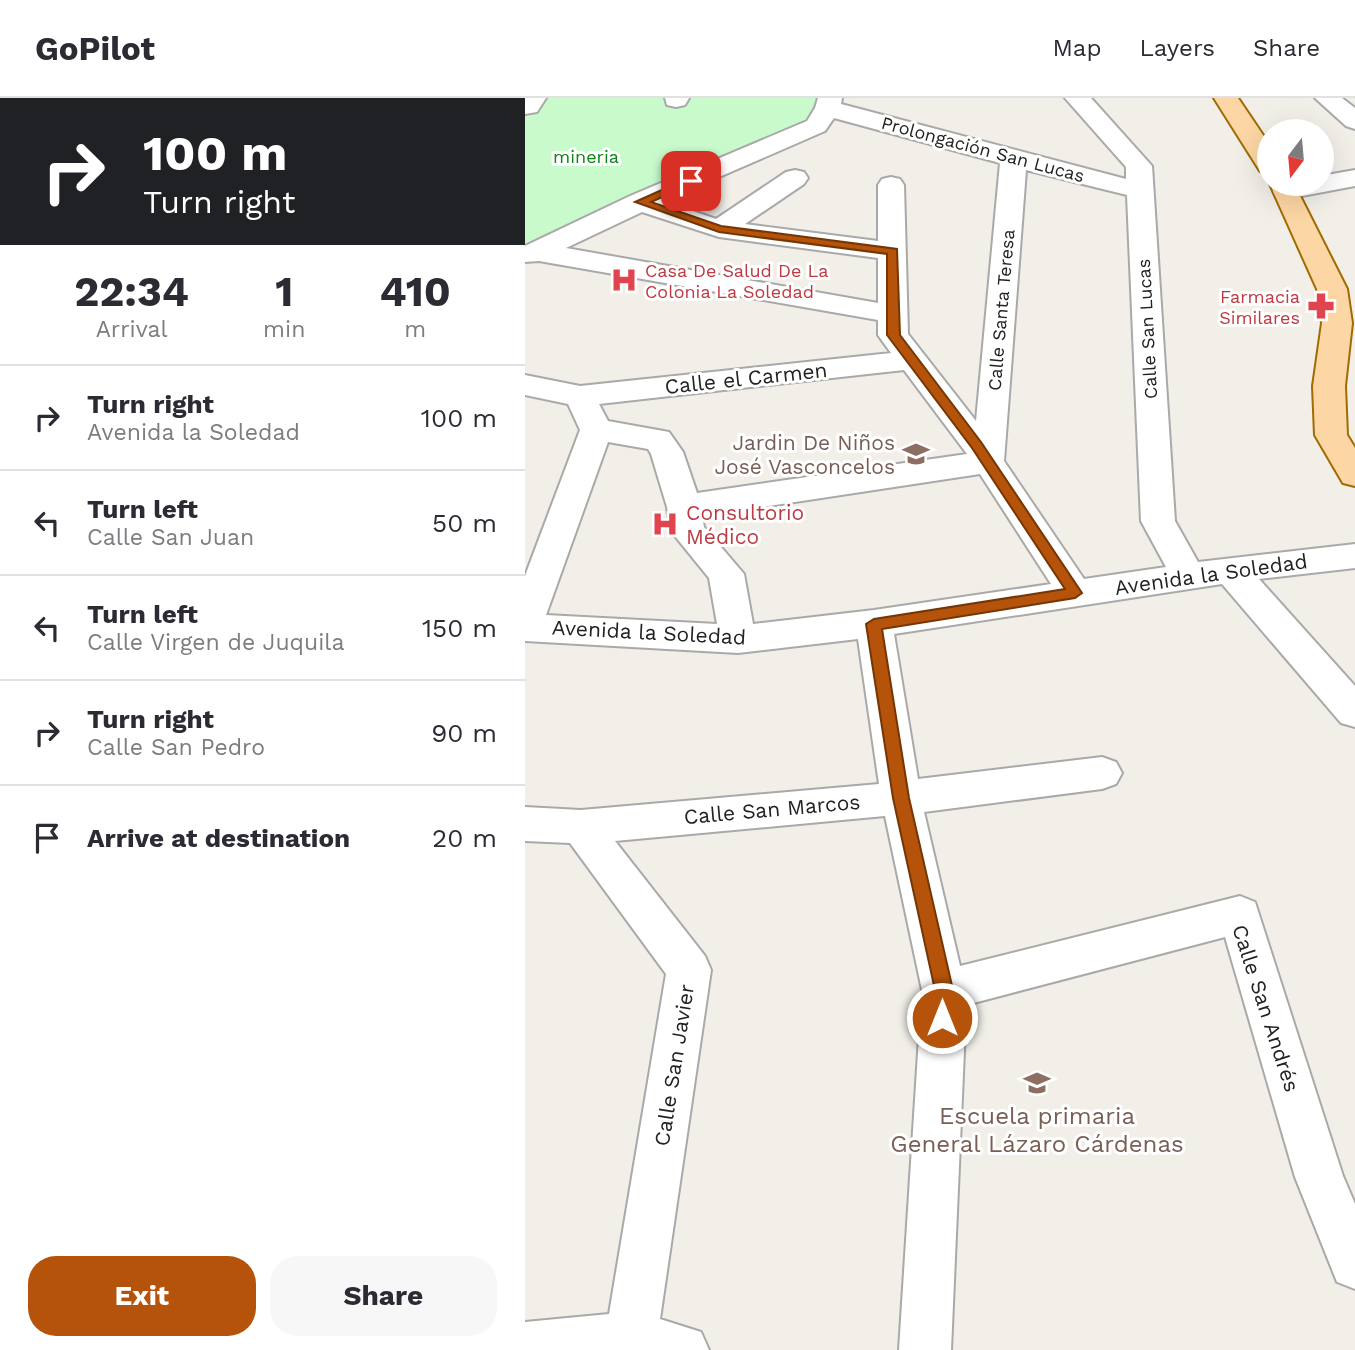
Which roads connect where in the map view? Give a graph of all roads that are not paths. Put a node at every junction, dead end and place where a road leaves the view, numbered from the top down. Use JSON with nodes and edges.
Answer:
{"nodes":[{"id":1,"x":1077,"y":98,"type":"edge"},
{"id":2,"x":1226,"y":98,"type":"edge"},
{"id":3,"x":1327,"y":98,"type":"edge"},
{"id":4,"x":829,"y":103,"type":"edge"},
{"id":5,"x":1355,"y":121,"type":"edge"},
{"id":6,"x":1257,"y":146,"type":"edge"},
{"id":7,"x":1014,"y":159,"type":"junction"},
{"id":8,"x":795,"y":178,"type":"dead end"},
{"id":9,"x":1355,"y":178,"type":"edge"},
{"id":10,"x":1334,"y":181,"type":"edge"},
{"id":11,"x":891,"y":185,"type":"dead end"},
{"id":12,"x":1138,"y":190,"type":"junction"},
{"id":13,"x":1287,"y":196,"type":"edge"},
{"id":14,"x":640,"y":202,"type":"junction"},
{"id":15,"x":719,"y":229,"type":"junction"},
{"id":16,"x":893,"y":251,"type":"junction"},
{"id":17,"x":530,"y":255,"type":"edge"},
{"id":18,"x":892,"y":314,"type":"junction"},
{"id":19,"x":1346,"y":321,"type":"edge"},
{"id":20,"x":912,"y":360,"type":"junction"},
{"id":21,"x":525,"y":385,"type":"edge"},
{"id":22,"x":580,"y":396,"type":"junction"},
{"id":23,"x":596,"y":430,"type":"junction"},
{"id":24,"x":988,"y":461,"type":"junction"},
{"id":25,"x":1355,"y":475,"type":"edge"},
{"id":26,"x":684,"y":507,"type":"junction"},
{"id":27,"x":1355,"y":556,"type":"edge"},
{"id":28,"x":1230,"y":570,"type":"junction"},
{"id":29,"x":1188,"y":576,"type":"junction"},
{"id":30,"x":1075,"y":593,"type":"junction"},
{"id":31,"x":874,"y":624,"type":"junction"},
{"id":32,"x":525,"y":625,"type":"edge"},
{"id":33,"x":738,"y":639,"type":"junction"},
{"id":34,"x":1355,"y":712,"type":"edge"},
{"id":35,"x":1102,"y":773,"type":"dead end"},
{"id":36,"x":901,"y":798,"type":"junction"},
{"id":37,"x":525,"y":824,"type":"edge"},
{"id":38,"x":581,"y":827,"type":"junction"},
{"id":39,"x":944,"y":990,"type":"junction"},
{"id":40,"x":1355,"y":1264,"type":"edge"},
{"id":41,"x":603,"y":1344,"type":"edge"},
{"id":42,"x":525,"y":1348,"type":"edge"},
{"id":43,"x":683,"y":1350,"type":"edge"},
{"id":44,"x":925,"y":1350,"type":"edge"}],
"edges":[{"from":1,"to":12,"type":"street","name":"Calle San Lucas"},
{"from":2,"to":6,"type":"main road"},
{"from":3,"to":5,"type":"street"},
{"from":4,"to":7,"type":"street","name":"Prolongación San Lucas"},
{"from":4,"to":14,"type":"street"},
{"from":7,"to":12,"type":"street","name":"Prolongación San Lucas"},
{"from":7,"to":24,"type":"street","name":"Calle Santa Teresa"},
{"from":8,"to":15,"type":"street"},
{"from":9,"to":10,"type":"street"},
{"from":11,"to":16,"type":"street"},
{"from":12,"to":29,"type":"street","name":"Calle San Lucas"},
{"from":13,"to":19,"type":"main road"},
{"from":14,"to":15,"type":"street"},
{"from":14,"to":17,"type":"street"},
{"from":15,"to":16,"type":"street"},
{"from":16,"to":18,"type":"street"},
{"from":17,"to":18,"type":"street"},
{"from":18,"to":20,"type":"street"},
{"from":19,"to":25,"type":"main road"},
{"from":20,"to":22,"type":"street","name":"Calle el Carmen"},
{"from":20,"to":24,"type":"street"},
{"from":21,"to":22,"type":"street","name":"Calle el Carmen"},
{"from":22,"to":23,"type":"street"},
{"from":23,"to":26,"type":"street"},
{"from":23,"to":32,"type":"street"},
{"from":24,"to":26,"type":"street"},
{"from":24,"to":30,"type":"street"},
{"from":26,"to":33,"type":"street"},
{"from":27,"to":28,"type":"street","name":"Avenida la Soledad"},
{"from":28,"to":29,"type":"street","name":"Avenida la Soledad"},
{"from":28,"to":34,"type":"street"},
{"from":29,"to":30,"type":"street","name":"Avenida la Soledad"},
{"from":30,"to":31,"type":"street","name":"Avenida la Soledad"},
{"from":31,"to":33,"type":"street","name":"Avenida la Soledad"},
{"from":31,"to":36,"type":"street"},
{"from":32,"to":33,"type":"street","name":"Avenida la Soledad"},
{"from":35,"to":36,"type":"street","name":"Calle San Marcos"},
{"from":36,"to":38,"type":"street","name":"Calle San Marcos"},
{"from":36,"to":39,"type":"street"},
{"from":37,"to":38,"type":"street","name":"Calle San Marcos"},
{"from":38,"to":41,"type":"street","name":"Calle San Javier"},
{"from":39,"to":40,"type":"street","name":"Calle San Andrés"},
{"from":39,"to":44,"type":"street"},
{"from":41,"to":42,"type":"street"},
{"from":41,"to":43,"type":"street"}]}
